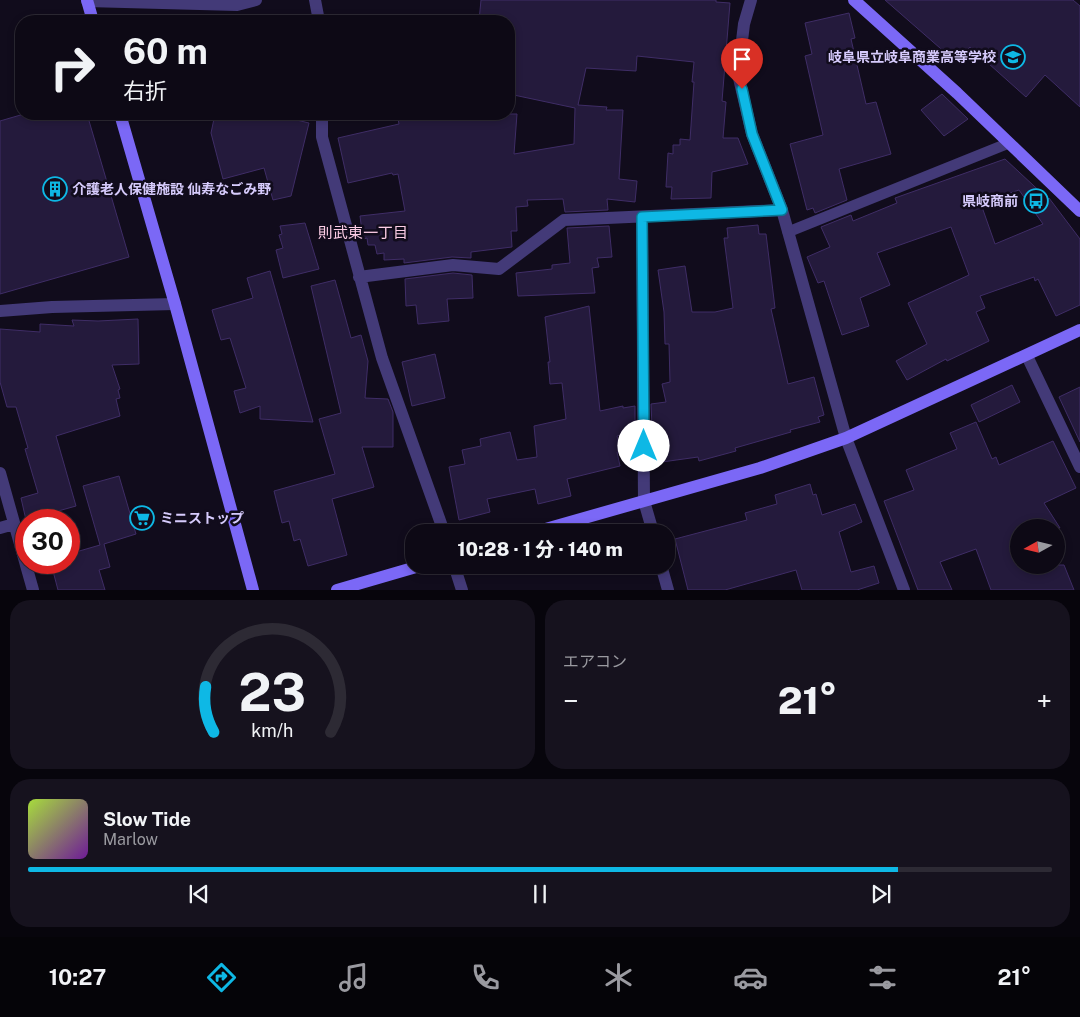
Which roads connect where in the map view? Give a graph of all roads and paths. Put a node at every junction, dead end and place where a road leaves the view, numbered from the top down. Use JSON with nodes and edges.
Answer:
{"nodes":[{"id":1,"x":256,"y":0,"type":"edge"},
{"id":2,"x":315,"y":0,"type":"edge"},
{"id":3,"x":750,"y":0,"type":"edge"},
{"id":4,"x":854,"y":0,"type":"edge"},
{"id":5,"x":87,"y":1,"type":"edge"},
{"id":6,"x":91,"y":15,"type":"edge"},
{"id":7,"x":318,"y":15,"type":"edge"},
{"id":8,"x":122,"y":120,"type":"edge"},
{"id":9,"x":322,"y":120,"type":"edge"},
{"id":10,"x":1009,"y":143,"type":"junction"},
{"id":11,"x":782,"y":210,"type":"junction"},
{"id":12,"x":1080,"y":211,"type":"edge"},
{"id":13,"x":642,"y":217,"type":"junction"},
{"id":14,"x":788,"y":232,"type":"junction"},
{"id":15,"x":359,"y":277,"type":"junction"},
{"id":16,"x":175,"y":304,"type":"junction"},
{"id":17,"x":0,"y":311,"type":"edge"},
{"id":18,"x":1080,"y":330,"type":"edge"},
{"id":19,"x":1027,"y":356,"type":"junction"},
{"id":20,"x":846,"y":438,"type":"junction"},
{"id":21,"x":1080,"y":467,"type":"edge"},
{"id":22,"x":0,"y":473,"type":"edge"},
{"id":23,"x":644,"y":501,"type":"junction"},
{"id":24,"x":14,"y":524,"type":"junction"},
{"id":25,"x":441,"y":524,"type":"edge"},
{"id":26,"x":563,"y":524,"type":"edge"},
{"id":27,"x":650,"y":524,"type":"edge"},
{"id":28,"x":0,"y":528,"type":"edge"},
{"id":29,"x":405,"y":570,"type":"edge"},
{"id":30,"x":457,"y":574,"type":"edge"},
{"id":31,"x":664,"y":574,"type":"edge"},
{"id":32,"x":33,"y":590,"type":"edge"},
{"id":33,"x":253,"y":590,"type":"edge"},
{"id":34,"x":337,"y":590,"type":"edge"},
{"id":35,"x":462,"y":590,"type":"edge"},
{"id":36,"x":668,"y":590,"type":"edge"},
{"id":37,"x":904,"y":590,"type":"edge"}],
"edges":[{"from":1,"to":5,"type":"street"},
{"from":2,"to":7,"type":"street"},
{"from":3,"to":11,"type":"street"},
{"from":4,"to":10,"type":"street"},
{"from":5,"to":6,"type":"street"},
{"from":8,"to":16,"type":"street"},
{"from":9,"to":15,"type":"street"},
{"from":10,"to":12,"type":"street"},
{"from":10,"to":14,"type":"lane"},
{"from":11,"to":13,"type":"street"},
{"from":11,"to":14,"type":"street"},
{"from":13,"to":15,"type":"street"},
{"from":13,"to":23,"type":"street"},
{"from":14,"to":20,"type":"street"},
{"from":15,"to":25,"type":"street"},
{"from":16,"to":17,"type":"street"},
{"from":16,"to":33,"type":"street"},
{"from":18,"to":19,"type":"street"},
{"from":19,"to":20,"type":"street"},
{"from":19,"to":21,"type":"street"},
{"from":20,"to":23,"type":"street"},
{"from":20,"to":37,"type":"street"},
{"from":22,"to":24,"type":"street"},
{"from":23,"to":26,"type":"street"},
{"from":23,"to":27,"type":"street"},
{"from":24,"to":28,"type":"street"},
{"from":24,"to":32,"type":"street"},
{"from":29,"to":34,"type":"street"},
{"from":30,"to":35,"type":"street"},
{"from":31,"to":36,"type":"street"}]}
